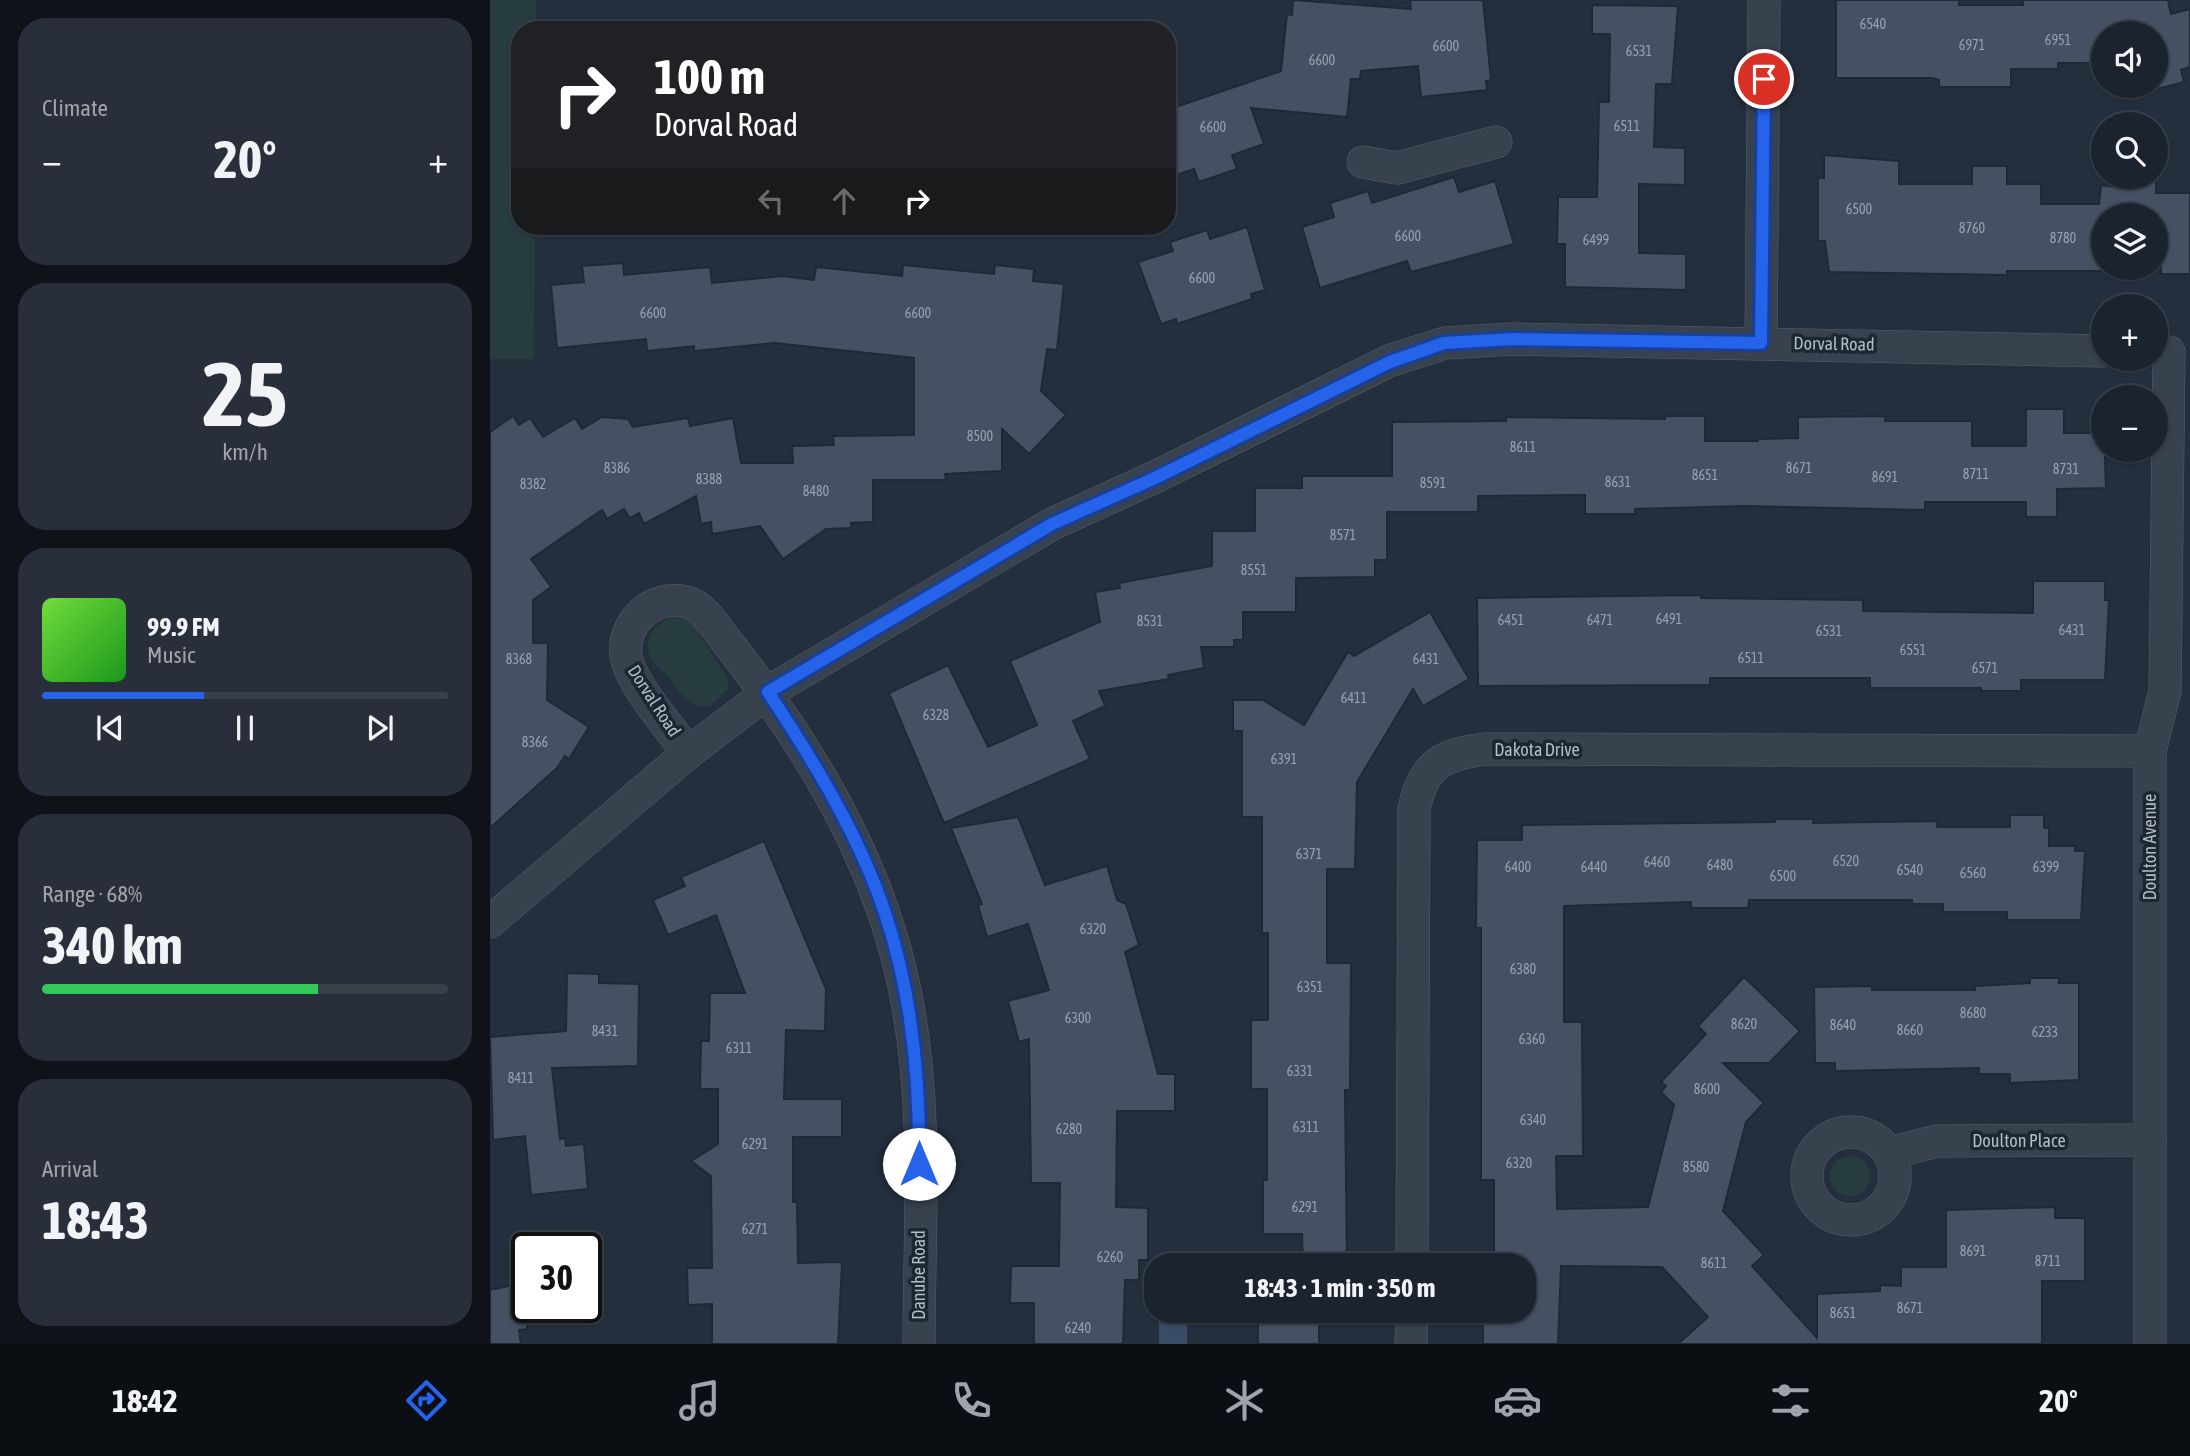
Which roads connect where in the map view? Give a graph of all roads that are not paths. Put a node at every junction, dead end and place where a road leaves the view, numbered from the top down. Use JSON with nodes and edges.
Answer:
{"nodes":[{"id":1,"x":1765,"y":0,"type":"edge"},
{"id":2,"x":1496,"y":142,"type":"dead end"},
{"id":3,"x":1363,"y":162,"type":"dead end"},
{"id":4,"x":1761,"y":343,"type":"junction"},
{"id":5,"x":2091,"y":351,"type":"edge"},
{"id":6,"x":2172,"y":352,"type":"edge"},
{"id":7,"x":768,"y":692,"type":"junction"},
{"id":8,"x":2150,"y":751,"type":"junction"},
{"id":9,"x":688,"y":753,"type":"junction"},
{"id":10,"x":490,"y":922,"type":"edge"},
{"id":11,"x":2150,"y":1140,"type":"junction"},
{"id":12,"x":1891,"y":1156,"type":"dead end"},
{"id":13,"x":1412,"y":1253,"type":"edge"},
{"id":14,"x":1412,"y":1323,"type":"edge"},
{"id":15,"x":919,"y":1344,"type":"edge"},
{"id":16,"x":1411,"y":1344,"type":"edge"},
{"id":17,"x":2150,"y":1344,"type":"edge"}],
"edges":[{"from":1,"to":4,"type":"street"},
{"from":2,"to":3,"type":"street"},
{"from":4,"to":5,"type":"street","name":"Dorval Road"},
{"from":4,"to":7,"type":"street","name":"Dorval Road"},
{"from":6,"to":8,"type":"street","name":"Doulton Avenue"},
{"from":7,"to":9,"type":"street","name":"Dorval Road"},
{"from":7,"to":9,"type":"street","name":"Dorval Road"},
{"from":7,"to":15,"type":"street","name":"Danube Road"},
{"from":8,"to":11,"type":"street","name":"Doulton Avenue"},
{"from":8,"to":13,"type":"street","name":"Dakota Drive"},
{"from":9,"to":10,"type":"street","name":"Dorval Road"},
{"from":11,"to":12,"type":"street","name":"Doulton Place"},
{"from":11,"to":17,"type":"street","name":"Doulton Avenue"},
{"from":14,"to":16,"type":"street"}]}
